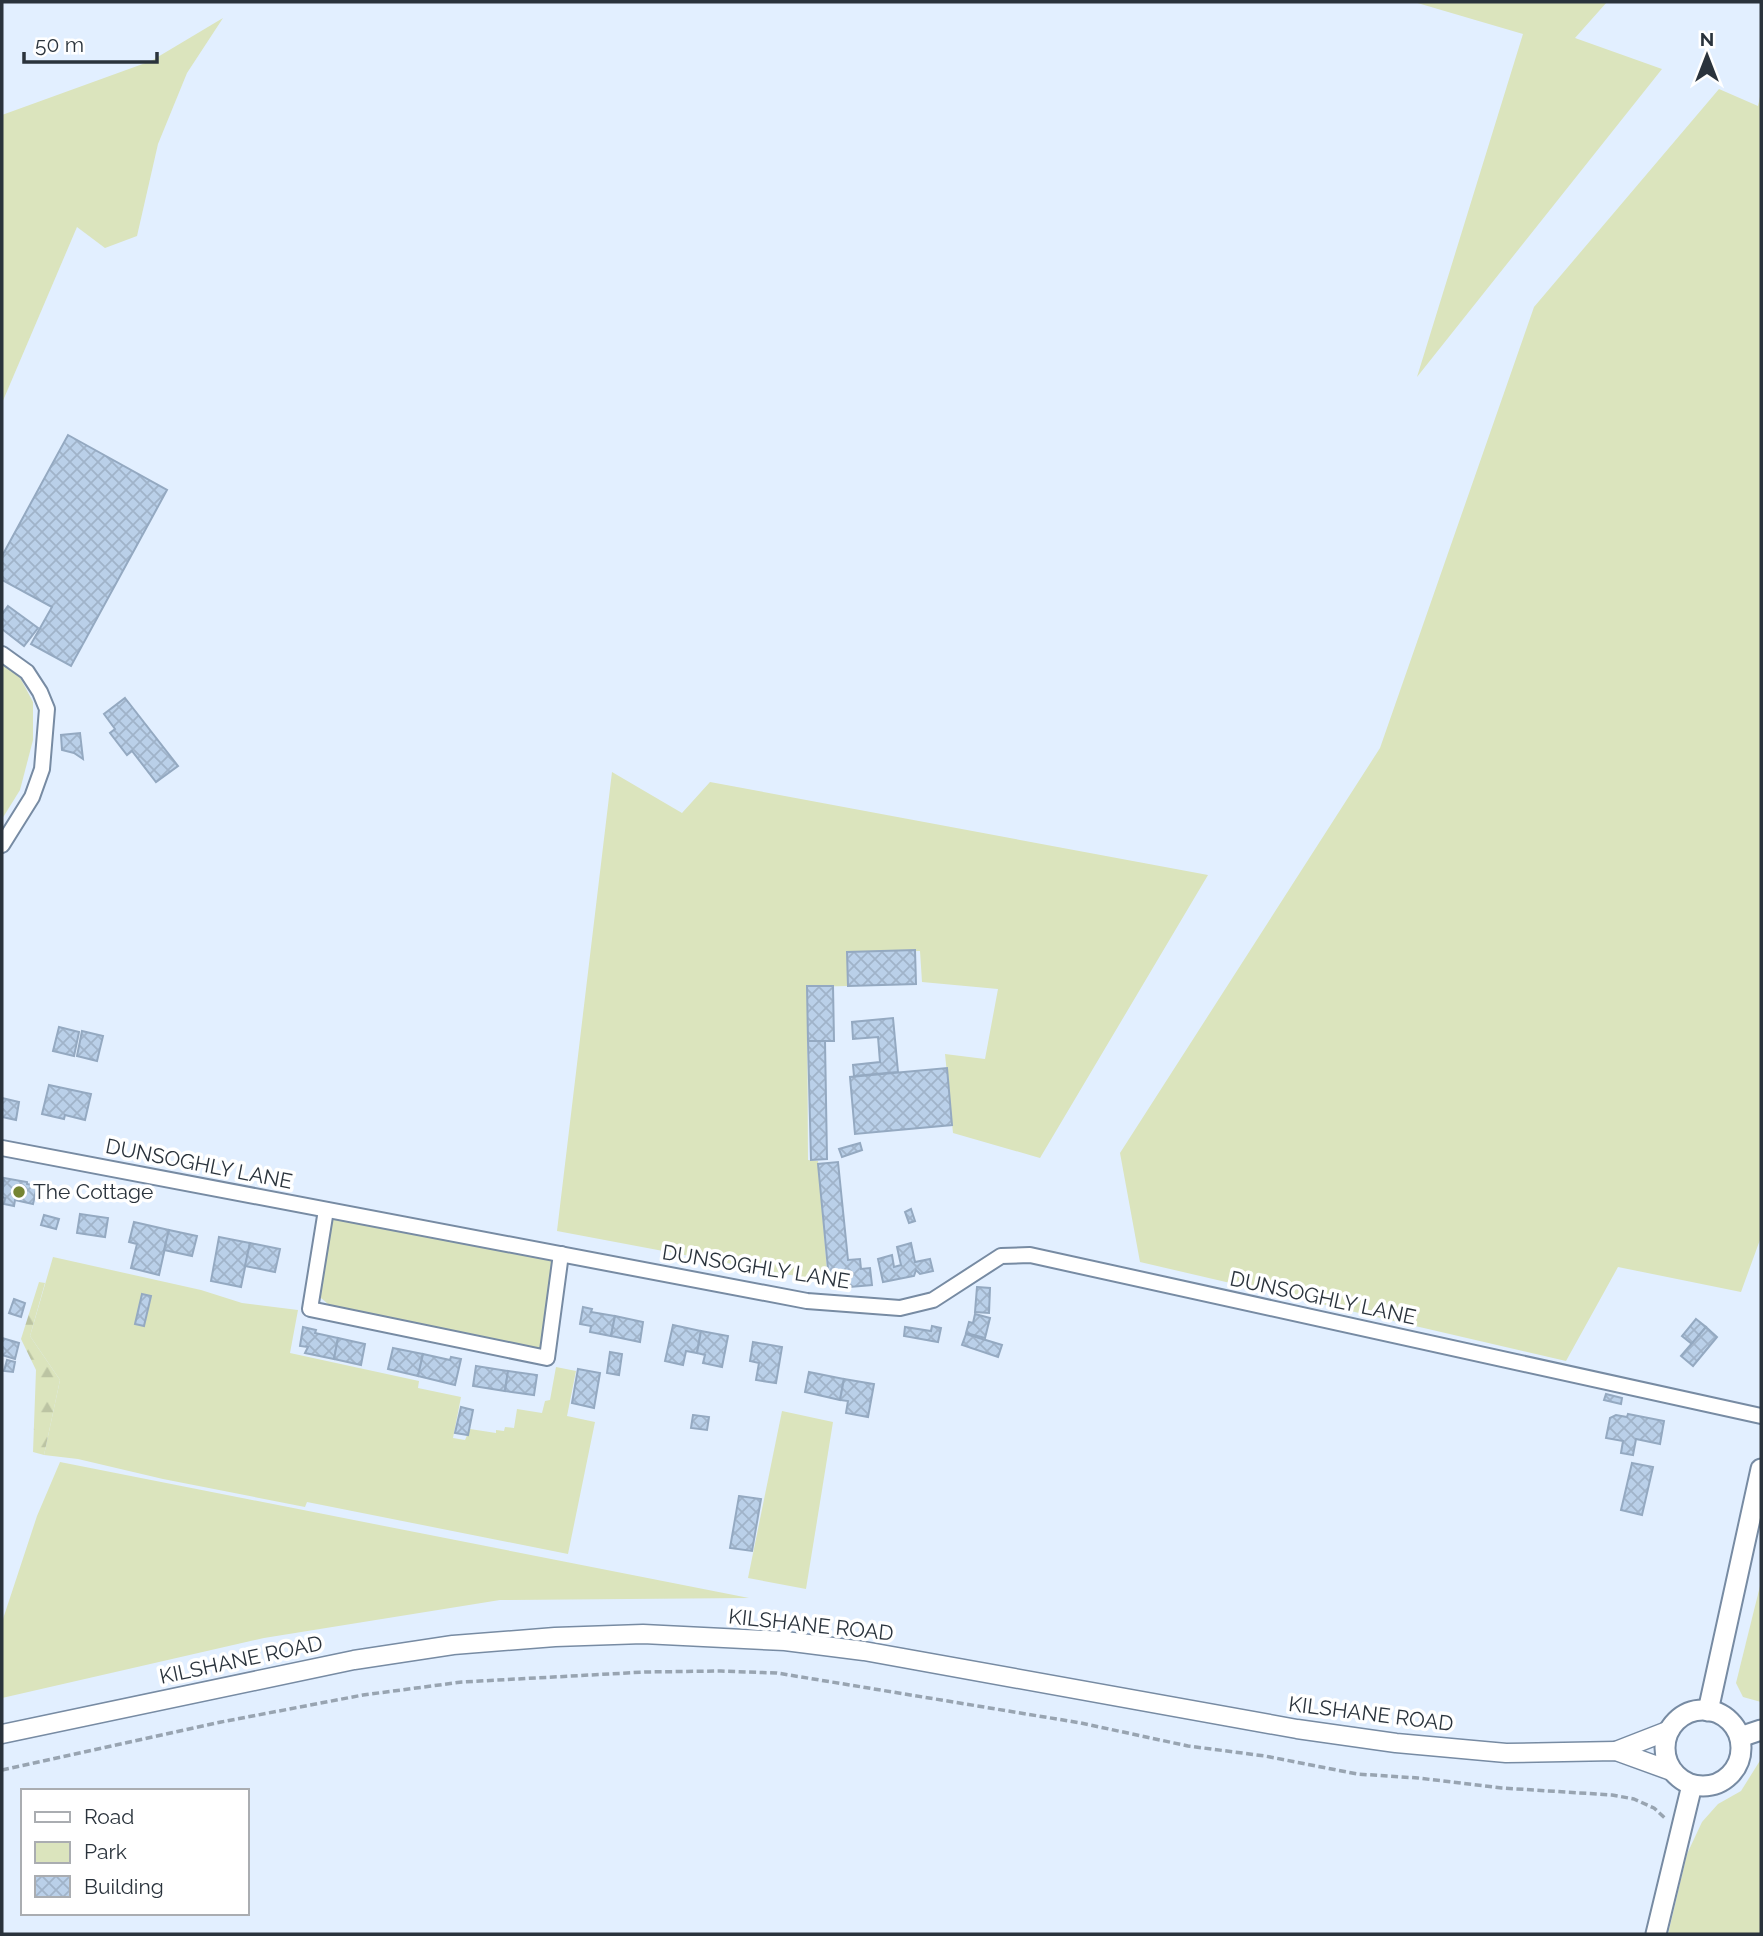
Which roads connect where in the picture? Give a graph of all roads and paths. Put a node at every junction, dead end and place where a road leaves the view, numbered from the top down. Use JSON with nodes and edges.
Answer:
{"nodes":[{"id":1,"x":2,"y":654,"type":"edge"},
{"id":2,"x":2,"y":845,"type":"edge"},
{"id":3,"x":2,"y":1148,"type":"edge"},
{"id":4,"x":326,"y":1210,"type":"junction"},
{"id":5,"x":561,"y":1254,"type":"junction"},
{"id":6,"x":1761,"y":1416,"type":"edge"},
{"id":7,"x":1761,"y":1469,"type":"edge"},
{"id":8,"x":1708,"y":1711,"type":"junction"},
{"id":9,"x":1670,"y":1730,"type":"junction"},
{"id":10,"x":1761,"y":1730,"type":"edge"},
{"id":11,"x":2,"y":1734,"type":"edge"},
{"id":12,"x":1740,"y":1737,"type":"junction"},
{"id":13,"x":1616,"y":1751,"type":"junction"},
{"id":14,"x":2,"y":1770,"type":"edge"},
{"id":15,"x":1674,"y":1772,"type":"junction"},
{"id":16,"x":1692,"y":1785,"type":"junction"},
{"id":17,"x":1676,"y":1846,"type":"junction"},
{"id":18,"x":1656,"y":1934,"type":"edge"}],
"edges":[{"from":1,"to":2,"type":"street"},
{"from":3,"to":4,"type":"street","name":"DUNSOGHLY LANE"},
{"from":4,"to":5,"type":"street","name":"DUNSOGHLY LANE"},
{"from":4,"to":5,"type":"street"},
{"from":5,"to":6,"type":"street","name":"DUNSOGHLY LANE"},
{"from":7,"to":8,"type":"main road"},
{"from":8,"to":9,"type":"main road"},
{"from":8,"to":12,"type":"main road"},
{"from":9,"to":13,"type":"street","name":"KILSHANE ROAD"},
{"from":9,"to":15,"type":"main road"},
{"from":10,"to":12,"type":"main road"},
{"from":11,"to":13,"type":"street","name":"KILSHANE ROAD"},
{"from":12,"to":16,"type":"main road"},
{"from":13,"to":15,"type":"street","name":"KILSHANE ROAD"},
{"from":14,"to":17,"type":"path"},
{"from":15,"to":16,"type":"main road"},
{"from":16,"to":17,"type":"main road"},
{"from":17,"to":18,"type":"main road"}]}
